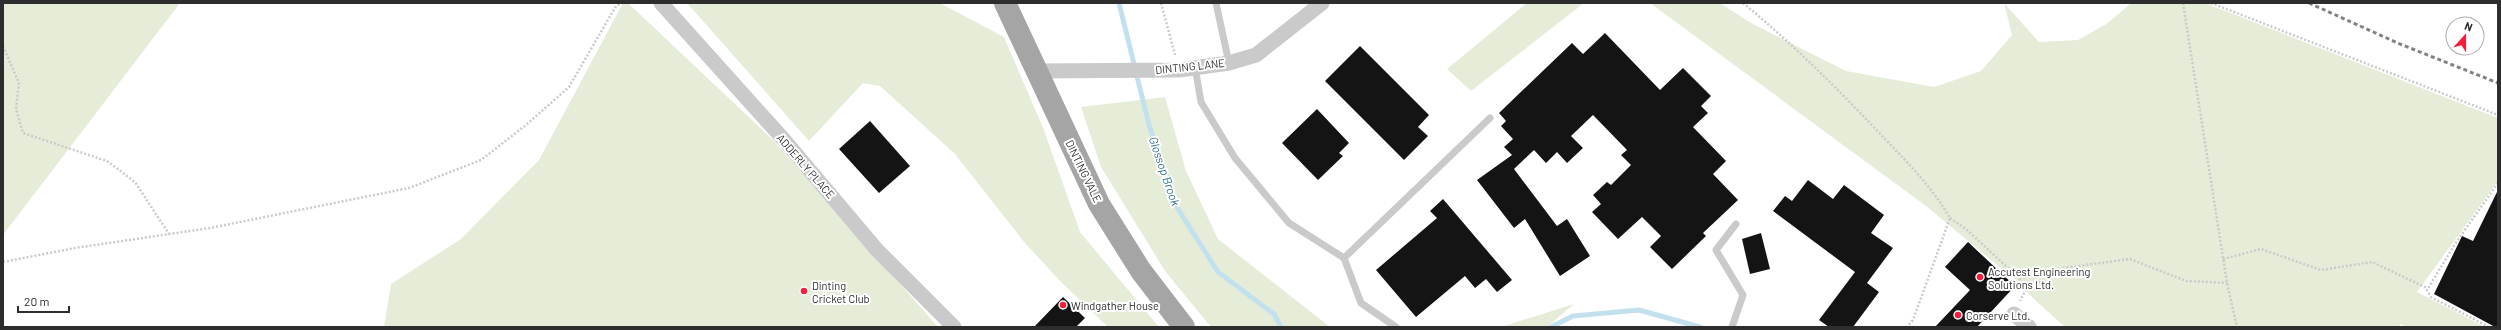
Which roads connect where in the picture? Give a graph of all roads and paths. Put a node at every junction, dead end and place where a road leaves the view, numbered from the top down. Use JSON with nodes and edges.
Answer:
{"nodes":[{"id":1,"x":622,"y":3,"type":"edge"},
{"id":2,"x":661,"y":3,"type":"edge"},
{"id":3,"x":1005,"y":3,"type":"edge"},
{"id":4,"x":1161,"y":3,"type":"edge"},
{"id":5,"x":1216,"y":3,"type":"edge"},
{"id":6,"x":1322,"y":3,"type":"edge"},
{"id":7,"x":1743,"y":3,"type":"edge"},
{"id":8,"x":2183,"y":3,"type":"edge"},
{"id":9,"x":2212,"y":3,"type":"edge"},
{"id":10,"x":3,"y":46,"type":"edge"},
{"id":11,"x":1229,"y":63,"type":"junction"},
{"id":12,"x":1195,"y":67,"type":"junction"},
{"id":13,"x":1179,"y":70,"type":"junction"},
{"id":14,"x":1038,"y":71,"type":"junction"},
{"id":15,"x":2498,"y":115,"type":"edge"},
{"id":16,"x":1490,"y":118,"type":"dead end"},
{"id":17,"x":2498,"y":183,"type":"edge"},
{"id":18,"x":1950,"y":218,"type":"junction"},
{"id":19,"x":1736,"y":224,"type":"dead end"},
{"id":20,"x":169,"y":234,"type":"junction"},
{"id":21,"x":1344,"y":258,"type":"junction"},
{"id":22,"x":2223,"y":259,"type":"junction"},
{"id":23,"x":3,"y":262,"type":"edge"},
{"id":24,"x":2227,"y":283,"type":"junction"},
{"id":25,"x":2427,"y":288,"type":"junction"},
{"id":26,"x":2025,"y":291,"type":"junction"},
{"id":27,"x":2014,"y":314,"type":"joint"},
{"id":28,"x":954,"y":327,"type":"edge"},
{"id":29,"x":1184,"y":327,"type":"edge"},
{"id":30,"x":1396,"y":327,"type":"edge"},
{"id":31,"x":1732,"y":327,"type":"edge"},
{"id":32,"x":1907,"y":327,"type":"edge"},
{"id":33,"x":2029,"y":327,"type":"edge"},
{"id":34,"x":2237,"y":327,"type":"edge"},
{"id":35,"x":2489,"y":327,"type":"edge"}],
"edges":[{"from":1,"to":20,"type":"path"},
{"from":2,"to":28,"type":"street","name":"ADDERLY PLACE"},
{"from":3,"to":14,"type":"main road","name":"DINTING VALE"},
{"from":4,"to":13,"type":"path"},
{"from":5,"to":11,"type":"lane"},
{"from":6,"to":11,"type":"street","name":"DINTING LANE"},
{"from":7,"to":18,"type":"path"},
{"from":8,"to":22,"type":"path"},
{"from":9,"to":15,"type":"path"},
{"from":10,"to":20,"type":"path"},
{"from":11,"to":12,"type":"street","name":"DINTING LANE"},
{"from":12,"to":13,"type":"street","name":"DINTING LANE"},
{"from":12,"to":21,"type":"lane"},
{"from":13,"to":14,"type":"street","name":"DINTING LANE"},
{"from":14,"to":29,"type":"main road","name":"DINTING VALE"},
{"from":16,"to":21,"type":"lane"},
{"from":17,"to":25,"type":"path"},
{"from":18,"to":26,"type":"path"},
{"from":18,"to":32,"type":"path"},
{"from":19,"to":31,"type":"lane"},
{"from":20,"to":23,"type":"path"},
{"from":21,"to":30,"type":"lane"},
{"from":22,"to":24,"type":"path"},
{"from":22,"to":25,"type":"path"},
{"from":24,"to":26,"type":"path"},
{"from":24,"to":34,"type":"path"},
{"from":25,"to":35,"type":"path"},
{"from":26,"to":27,"type":"path"},
{"from":27,"to":33,"type":"street"}]}
